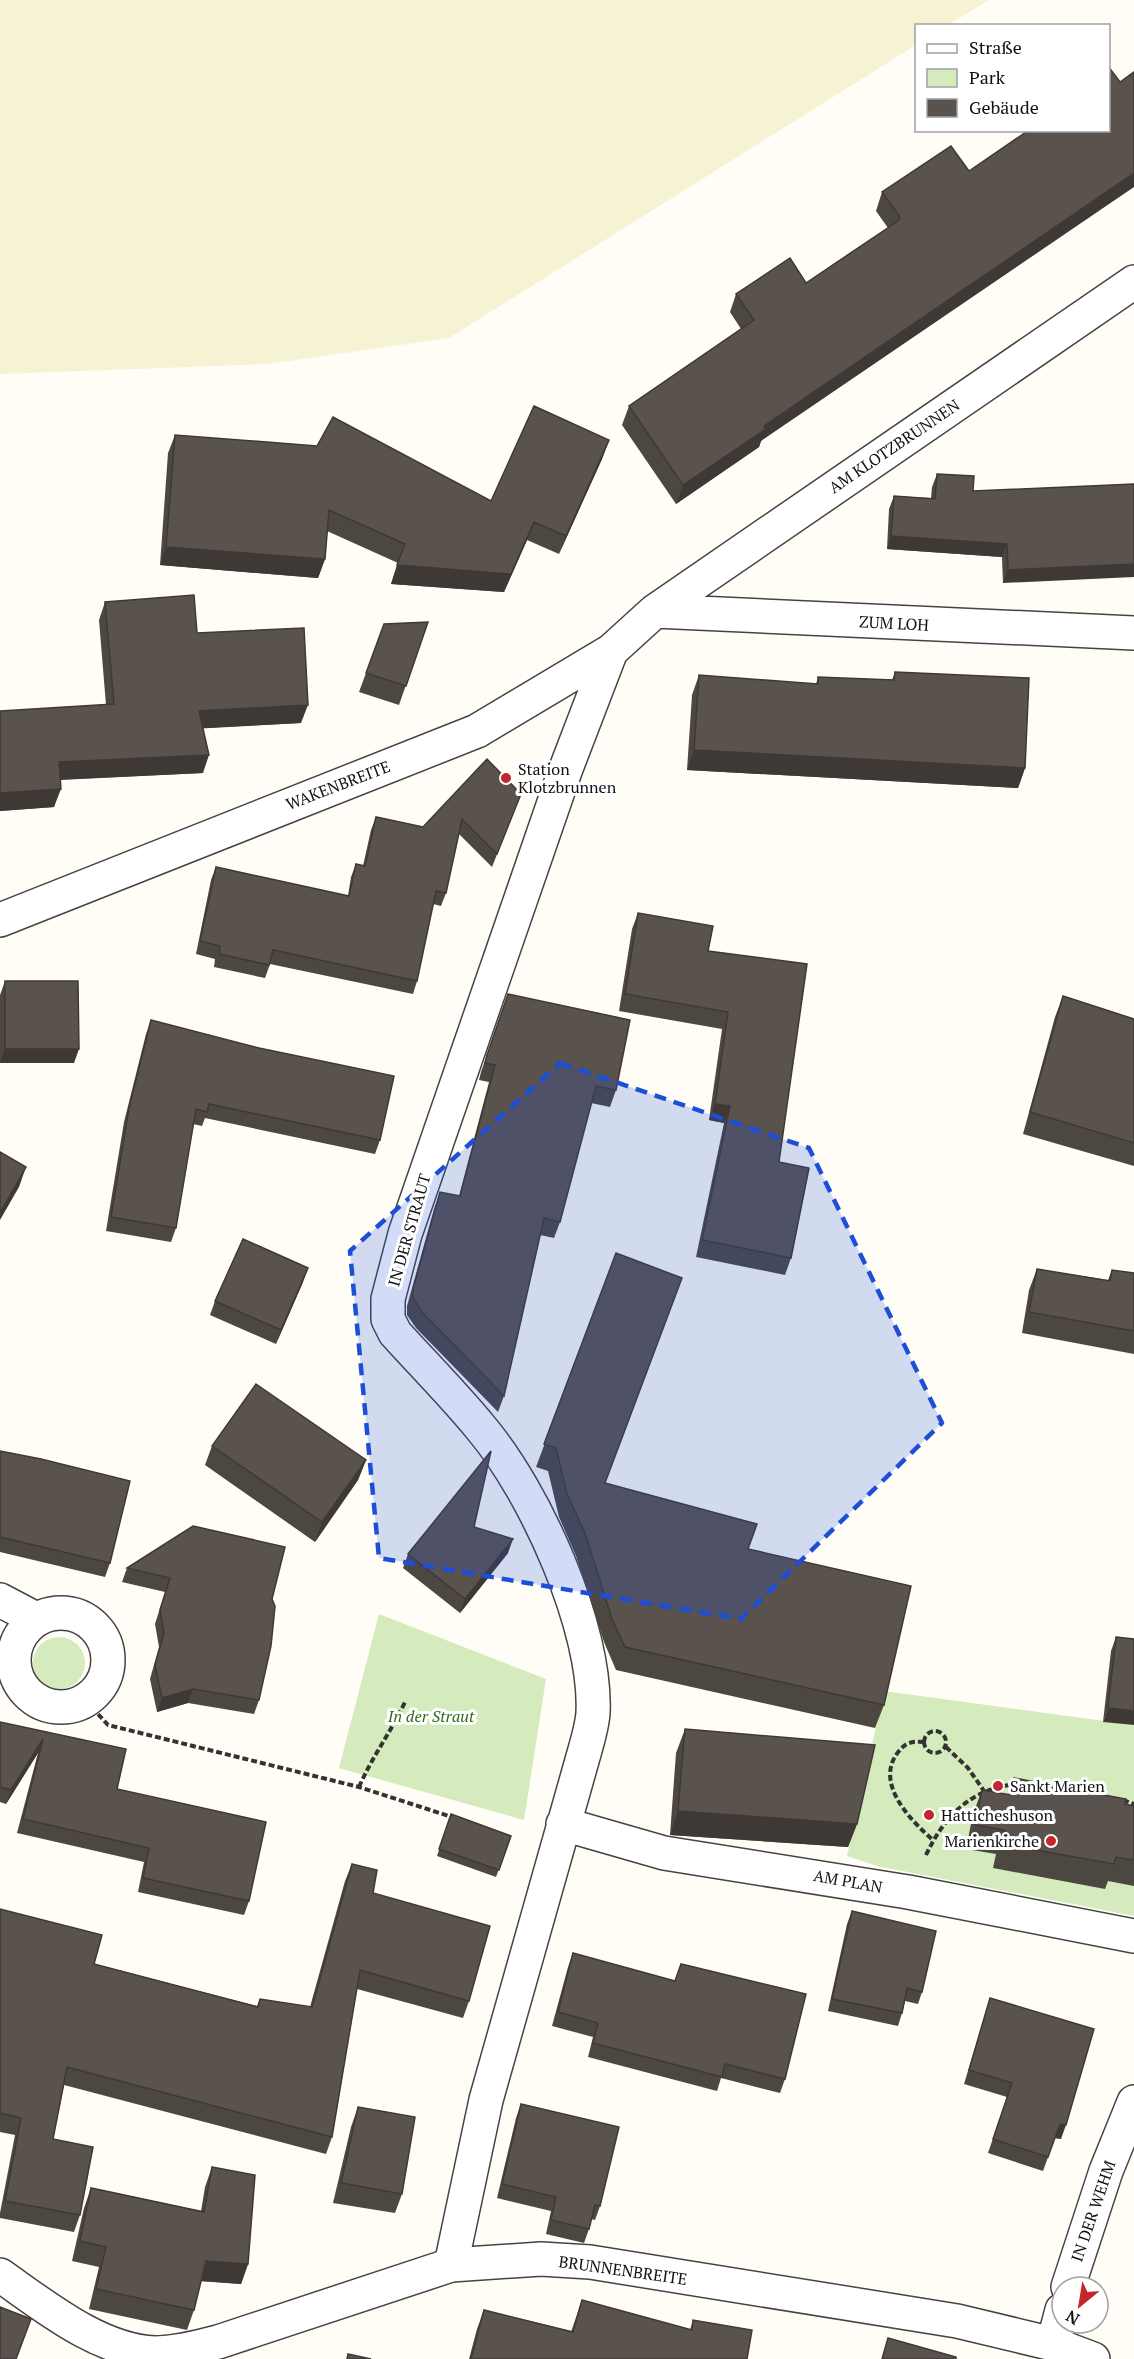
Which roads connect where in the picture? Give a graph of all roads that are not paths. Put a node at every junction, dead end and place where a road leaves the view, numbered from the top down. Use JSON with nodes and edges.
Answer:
{"nodes":[{"id":1,"x":1134,"y":282,"type":"edge"},
{"id":2,"x":655,"y":611,"type":"junction"},
{"id":3,"x":1134,"y":633,"type":"edge"},
{"id":4,"x":611,"y":651,"type":"junction"},
{"id":5,"x":0,"y":920,"type":"edge"},
{"id":6,"x":0,"y":1600,"type":"edge"},
{"id":7,"x":36,"y":1619,"type":"junction"},
{"id":8,"x":563,"y":1824,"type":"junction"},
{"id":9,"x":1134,"y":1936,"type":"edge"},
{"id":10,"x":1134,"y":2103,"type":"edge"},
{"id":11,"x":451,"y":2265,"type":"junction"},
{"id":12,"x":0,"y":2275,"type":"edge"},
{"id":13,"x":1072,"y":2275,"type":"edge"},
{"id":14,"x":1055,"y":2335,"type":"edge"},
{"id":15,"x":1053,"y":2344,"type":"junction"},
{"id":16,"x":1093,"y":2359,"type":"edge"}],
"edges":[{"from":1,"to":2,"type":"street","name":"AM KLOTZBRUNNEN"},
{"from":2,"to":3,"type":"street","name":"ZUM LOH"},
{"from":2,"to":4,"type":"street","name":"WAKENBREITE"},
{"from":4,"to":5,"type":"street","name":"WAKENBREITE"},
{"from":4,"to":8,"type":"street","name":"IN DER STRAUT"},
{"from":6,"to":7,"type":"street"},
{"from":7,"to":7,"type":"street"},
{"from":8,"to":9,"type":"street","name":"AM PLAN"},
{"from":8,"to":11,"type":"street","name":"IN DER STRAUT"},
{"from":10,"to":13,"type":"street","name":"IN DER WEHM"},
{"from":11,"to":12,"type":"street","name":"BRUNNENBREITE"},
{"from":11,"to":15,"type":"street","name":"BRUNNENBREITE"},
{"from":14,"to":15,"type":"street"},
{"from":15,"to":16,"type":"street","name":"BRUNNENBREITE"}]}
